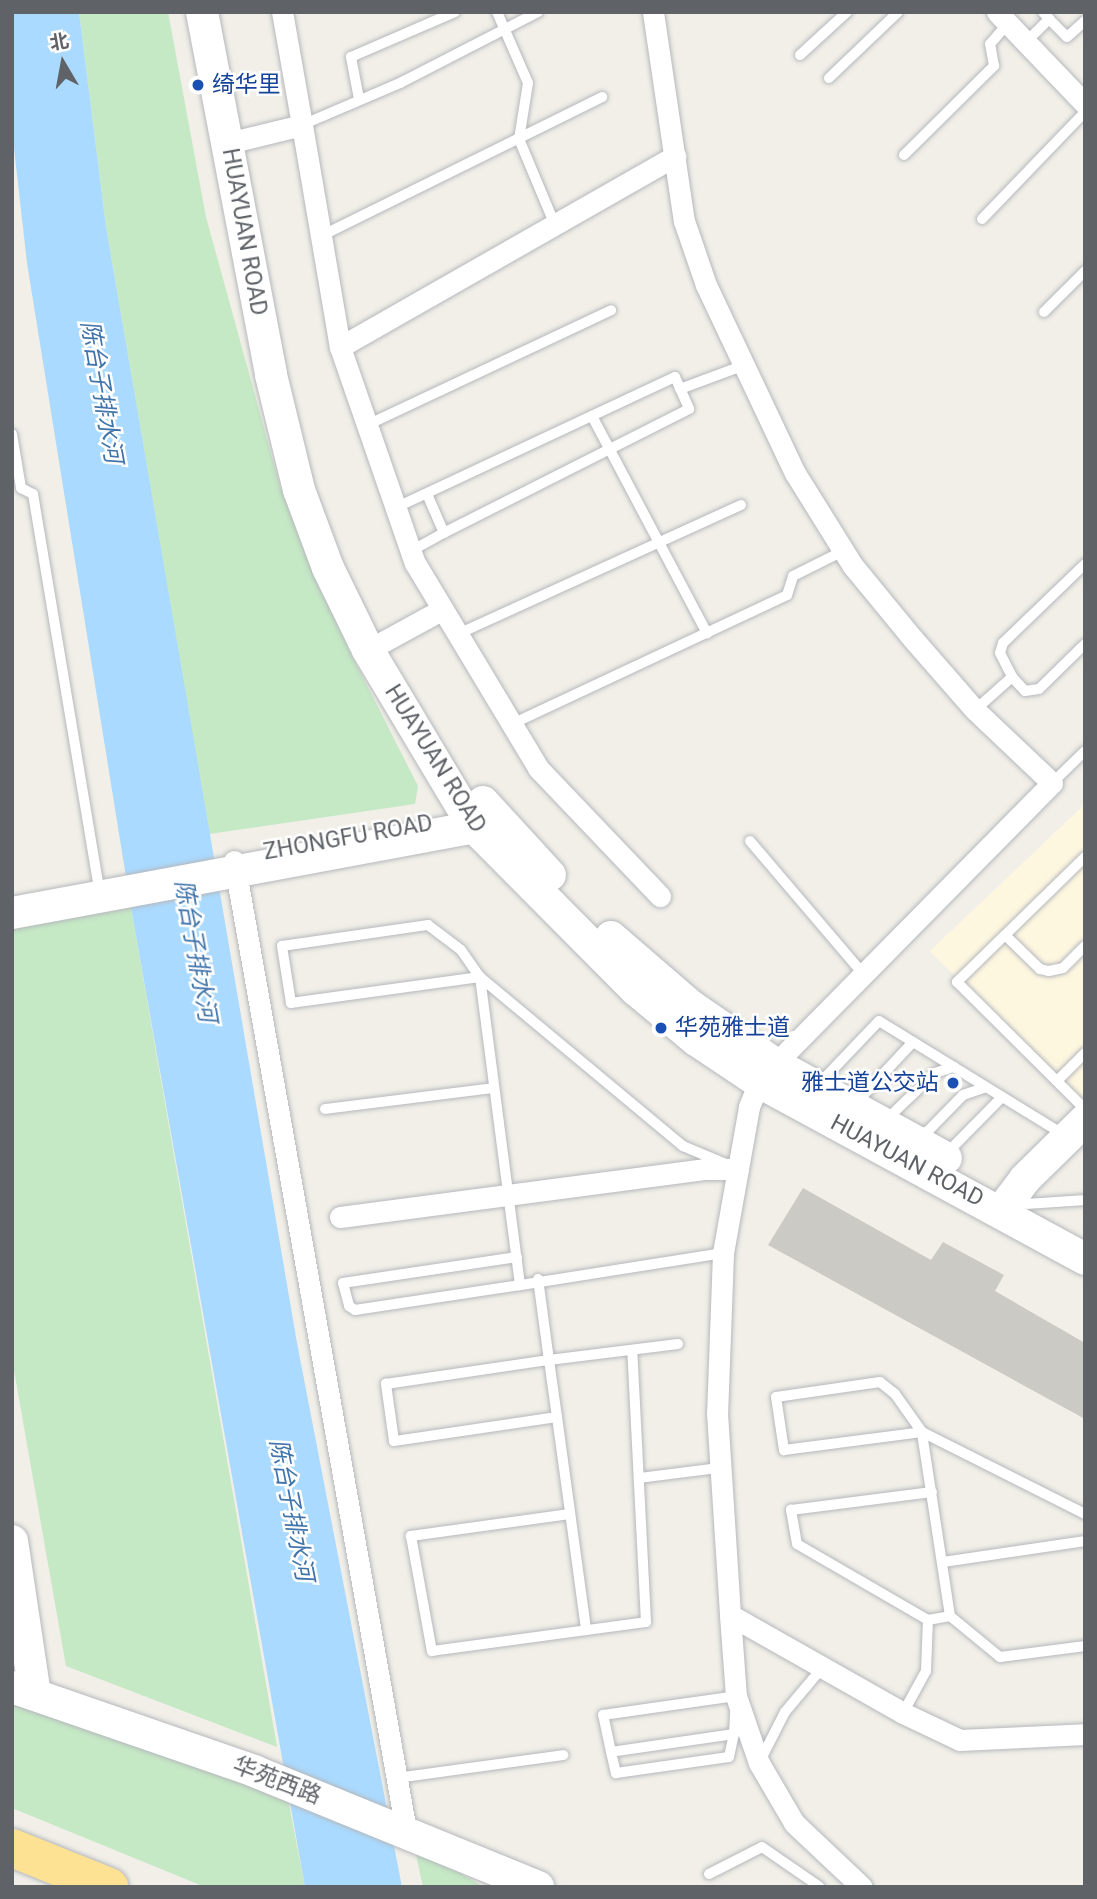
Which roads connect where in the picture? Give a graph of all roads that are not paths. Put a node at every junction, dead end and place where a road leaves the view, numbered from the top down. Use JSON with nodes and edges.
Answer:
{"nodes":[{"id":1,"x":202,"y":12,"type":"edge"},
{"id":2,"x":222,"y":12,"type":"edge"},
{"id":3,"x":282,"y":12,"type":"edge"},
{"id":4,"x":455,"y":12,"type":"edge"},
{"id":5,"x":497,"y":12,"type":"edge"},
{"id":6,"x":538,"y":12,"type":"edge"},
{"id":7,"x":653,"y":12,"type":"edge"},
{"id":8,"x":847,"y":12,"type":"edge"},
{"id":9,"x":898,"y":12,"type":"edge"},
{"id":10,"x":1046,"y":16,"type":"edge"},
{"id":11,"x":1003,"y":18,"type":"edge"},
{"id":12,"x":1085,"y":21,"type":"edge"},
{"id":13,"x":506,"y":29,"type":"junction"},
{"id":14,"x":1026,"y":42,"type":"junction"},
{"id":15,"x":800,"y":55,"type":"dead end"},
{"id":16,"x":829,"y":78,"type":"dead end"},
{"id":17,"x":602,"y":97,"type":"dead end"},
{"id":18,"x":359,"y":99,"type":"junction"},
{"id":19,"x":1085,"y":104,"type":"edge"},
{"id":20,"x":1085,"y":112,"type":"edge"},
{"id":21,"x":302,"y":125,"type":"junction"},
{"id":22,"x":519,"y":139,"type":"junction"},
{"id":23,"x":237,"y":141,"type":"junction"},
{"id":24,"x":904,"y":155,"type":"dead end"},
{"id":25,"x":675,"y":156,"type":"junction"},
{"id":26,"x":982,"y":219,"type":"dead end"},
{"id":27,"x":555,"y":225,"type":"junction"},
{"id":28,"x":320,"y":237,"type":"junction"},
{"id":29,"x":1085,"y":271,"type":"edge"},
{"id":30,"x":611,"y":310,"type":"dead end"},
{"id":31,"x":1044,"y":312,"type":"dead end"},
{"id":32,"x":340,"y":347,"type":"junction"},
{"id":33,"x":742,"y":366,"type":"junction"},
{"id":34,"x":680,"y":389,"type":"junction"},
{"id":35,"x":592,"y":416,"type":"junction"},
{"id":36,"x":365,"y":426,"type":"junction"},
{"id":37,"x":12,"y":435,"type":"edge"},
{"id":38,"x":609,"y":449,"type":"junction"},
{"id":39,"x":427,"y":494,"type":"junction"},
{"id":40,"x":741,"y":505,"type":"dead end"},
{"id":41,"x":395,"y":508,"type":"junction"},
{"id":42,"x":444,"y":533,"type":"junction"},
{"id":43,"x":659,"y":542,"type":"junction"},
{"id":44,"x":411,"y":551,"type":"junction"},
{"id":45,"x":843,"y":551,"type":"junction"},
{"id":46,"x":1085,"y":564,"type":"edge"},
{"id":47,"x":443,"y":609,"type":"junction"},
{"id":48,"x":707,"y":633,"type":"junction"},
{"id":49,"x":458,"y":634,"type":"junction"},
{"id":50,"x":1085,"y":644,"type":"edge"},
{"id":51,"x":376,"y":646,"type":"junction"},
{"id":52,"x":1012,"y":677,"type":"junction"},
{"id":53,"x":975,"y":710,"type":"junction"},
{"id":54,"x":512,"y":724,"type":"junction"},
{"id":55,"x":1085,"y":752,"type":"edge"},
{"id":56,"x":1052,"y":783,"type":"junction"},
{"id":57,"x":465,"y":823,"type":"junction"},
{"id":58,"x":750,"y":841,"type":"dead end"},
{"id":59,"x":1085,"y":857,"type":"edge"},
{"id":60,"x":231,"y":866,"type":"junction"},
{"id":61,"x":106,"y":889,"type":"junction"},
{"id":62,"x":660,"y":896,"type":"dead end"},
{"id":63,"x":12,"y":901,"type":"edge"},
{"id":64,"x":12,"y":913,"type":"edge"},
{"id":65,"x":1005,"y":935,"type":"junction"},
{"id":66,"x":1085,"y":946,"type":"edge"},
{"id":67,"x":865,"y":976,"type":"junction"},
{"id":68,"x":480,"y":977,"type":"junction"},
{"id":69,"x":913,"y":1042,"type":"junction"},
{"id":70,"x":1085,"y":1053,"type":"edge"},
{"id":71,"x":954,"y":1068,"type":"junction"},
{"id":72,"x":767,"y":1073,"type":"junction"},
{"id":73,"x":1056,"y":1081,"type":"junction"},
{"id":74,"x":817,"y":1087,"type":"junction"},
{"id":75,"x":986,"y":1087,"type":"junction"},
{"id":76,"x":494,"y":1088,"type":"junction"},
{"id":77,"x":1002,"y":1097,"type":"junction"},
{"id":78,"x":325,"y":1109,"type":"dead end"},
{"id":79,"x":865,"y":1113,"type":"junction"},
{"id":80,"x":1075,"y":1125,"type":"edge"},
{"id":81,"x":908,"y":1136,"type":"junction"},
{"id":82,"x":944,"y":1156,"type":"junction"},
{"id":83,"x":738,"y":1169,"type":"junction"},
{"id":84,"x":976,"y":1187,"type":"junction"},
{"id":85,"x":508,"y":1193,"type":"junction"},
{"id":86,"x":1019,"y":1198,"type":"junction"},
{"id":87,"x":1085,"y":1200,"type":"edge"},
{"id":88,"x":340,"y":1217,"type":"dead end"},
{"id":89,"x":1085,"y":1236,"type":"edge"},
{"id":90,"x":723,"y":1253,"type":"junction"},
{"id":91,"x":517,"y":1256,"type":"junction"},
{"id":92,"x":1085,"y":1259,"type":"edge"},
{"id":93,"x":538,"y":1279,"type":"junction"},
{"id":94,"x":520,"y":1285,"type":"junction"},
{"id":95,"x":678,"y":1344,"type":"dead end"},
{"id":96,"x":632,"y":1350,"type":"junction"},
{"id":97,"x":549,"y":1360,"type":"junction"},
{"id":98,"x":557,"y":1417,"type":"junction"},
{"id":99,"x":922,"y":1432,"type":"junction"},
{"id":100,"x":718,"y":1468,"type":"junction"},
{"id":101,"x":639,"y":1478,"type":"junction"},
{"id":102,"x":932,"y":1492,"type":"junction"},
{"id":103,"x":570,"y":1514,"type":"junction"},
{"id":104,"x":1085,"y":1514,"type":"edge"},
{"id":105,"x":12,"y":1541,"type":"edge"},
{"id":106,"x":1085,"y":1541,"type":"edge"},
{"id":107,"x":943,"y":1562,"type":"junction"},
{"id":108,"x":18,"y":1615,"type":"edge"},
{"id":109,"x":730,"y":1615,"type":"junction"},
{"id":110,"x":950,"y":1616,"type":"junction"},
{"id":111,"x":928,"y":1620,"type":"junction"},
{"id":112,"x":586,"y":1630,"type":"junction"},
{"id":113,"x":1085,"y":1646,"type":"edge"},
{"id":114,"x":822,"y":1668,"type":"junction"},
{"id":115,"x":24,"y":1690,"type":"edge"},
{"id":116,"x":736,"y":1696,"type":"junction"},
{"id":117,"x":903,"y":1713,"type":"junction"},
{"id":118,"x":734,"y":1734,"type":"junction"},
{"id":119,"x":1085,"y":1734,"type":"edge"},
{"id":120,"x":611,"y":1752,"type":"junction"},
{"id":121,"x":563,"y":1755,"type":"dead end"},
{"id":122,"x":759,"y":1763,"type":"junction"},
{"id":123,"x":396,"y":1778,"type":"junction"},
{"id":124,"x":401,"y":1829,"type":"junction"},
{"id":125,"x":12,"y":1848,"type":"edge"},
{"id":126,"x":709,"y":1874,"type":"dead end"},
{"id":127,"x":815,"y":1885,"type":"edge"},
{"id":128,"x":109,"y":1887,"type":"edge"},
{"id":129,"x":538,"y":1887,"type":"edge"},
{"id":130,"x":862,"y":1887,"type":"edge"}],
"edges":[{"from":1,"to":23,"type":"main road","name":"HUAYUAN ROAD"},
{"from":2,"to":23,"type":"main road","name":"HUAYUAN ROAD"},
{"from":3,"to":21,"type":"street"},
{"from":4,"to":18,"type":"lane"},
{"from":5,"to":13,"type":"lane"},
{"from":6,"to":13,"type":"lane"},
{"from":7,"to":25,"type":"street"},
{"from":8,"to":15,"type":"lane"},
{"from":9,"to":16,"type":"lane"},
{"from":10,"to":12,"type":"lane"},
{"from":10,"to":14,"type":"lane"},
{"from":11,"to":14,"type":"street"},
{"from":11,"to":24,"type":"lane"},
{"from":13,"to":18,"type":"lane"},
{"from":13,"to":22,"type":"lane"},
{"from":14,"to":19,"type":"street"},
{"from":17,"to":22,"type":"lane"},
{"from":18,"to":21,"type":"lane"},
{"from":20,"to":26,"type":"lane"},
{"from":21,"to":23,"type":"street"},
{"from":21,"to":28,"type":"street"},
{"from":22,"to":27,"type":"lane"},
{"from":22,"to":28,"type":"lane"},
{"from":23,"to":51,"type":"main road","name":"HUAYUAN ROAD"},
{"from":25,"to":27,"type":"street"},
{"from":25,"to":33,"type":"street"},
{"from":27,"to":32,"type":"street"},
{"from":28,"to":32,"type":"street"},
{"from":29,"to":31,"type":"lane"},
{"from":30,"to":36,"type":"lane"},
{"from":32,"to":36,"type":"street"},
{"from":33,"to":34,"type":"lane"},
{"from":33,"to":45,"type":"street"},
{"from":34,"to":35,"type":"lane"},
{"from":34,"to":38,"type":"lane"},
{"from":35,"to":38,"type":"lane"},
{"from":35,"to":39,"type":"lane"},
{"from":36,"to":41,"type":"street"},
{"from":37,"to":61,"type":"lane"},
{"from":38,"to":42,"type":"lane"},
{"from":38,"to":43,"type":"lane"},
{"from":39,"to":41,"type":"lane"},
{"from":39,"to":42,"type":"lane"},
{"from":40,"to":43,"type":"lane"},
{"from":41,"to":44,"type":"street"},
{"from":42,"to":44,"type":"lane"},
{"from":43,"to":48,"type":"lane"},
{"from":43,"to":49,"type":"lane"},
{"from":44,"to":47,"type":"street"},
{"from":45,"to":48,"type":"lane"},
{"from":45,"to":53,"type":"street"},
{"from":46,"to":52,"type":"lane"},
{"from":47,"to":49,"type":"street"},
{"from":47,"to":51,"type":"street"},
{"from":48,"to":54,"type":"lane"},
{"from":49,"to":54,"type":"street"},
{"from":50,"to":52,"type":"lane"},
{"from":51,"to":57,"type":"main road","name":"HUAYUAN ROAD"},
{"from":51,"to":57,"type":"main road","name":"HUAYUAN ROAD"},
{"from":52,"to":53,"type":"lane"},
{"from":53,"to":56,"type":"street"},
{"from":54,"to":62,"type":"street"},
{"from":55,"to":56,"type":"lane"},
{"from":56,"to":67,"type":"street"},
{"from":57,"to":60,"type":"main road","name":"ZHONGFU ROAD"},
{"from":57,"to":72,"type":"main road","name":"HUAYUAN ROAD"},
{"from":58,"to":67,"type":"lane"},
{"from":59,"to":65,"type":"lane"},
{"from":60,"to":61,"type":"main road","name":"ZHONGFU ROAD"},
{"from":60,"to":123,"type":"street"},
{"from":61,"to":63,"type":"main road","name":"ZHONGFU ROAD"},
{"from":61,"to":64,"type":"main road","name":"ZHONGFU ROAD"},
{"from":65,"to":66,"type":"lane"},
{"from":65,"to":73,"type":"lane"},
{"from":67,"to":72,"type":"street"},
{"from":68,"to":68,"type":"lane"},
{"from":68,"to":76,"type":"lane"},
{"from":68,"to":83,"type":"lane"},
{"from":69,"to":71,"type":"lane"},
{"from":69,"to":74,"type":"lane"},
{"from":69,"to":79,"type":"lane"},
{"from":70,"to":73,"type":"lane"},
{"from":71,"to":75,"type":"lane"},
{"from":71,"to":79,"type":"lane"},
{"from":72,"to":74,"type":"main road","name":"HUAYUAN ROAD"},
{"from":72,"to":83,"type":"street"},
{"from":72,"to":84,"type":"main road","name":"HUAYUAN ROAD"},
{"from":73,"to":80,"type":"lane"},
{"from":74,"to":79,"type":"main road","name":"HUAYUAN ROAD"},
{"from":75,"to":77,"type":"lane"},
{"from":75,"to":81,"type":"lane"},
{"from":76,"to":78,"type":"lane"},
{"from":76,"to":85,"type":"lane"},
{"from":77,"to":80,"type":"lane"},
{"from":77,"to":82,"type":"lane"},
{"from":79,"to":81,"type":"main road","name":"HUAYUAN ROAD"},
{"from":80,"to":86,"type":"main road"},
{"from":81,"to":82,"type":"main road","name":"HUAYUAN ROAD"},
{"from":82,"to":84,"type":"main road","name":"HUAYUAN ROAD"},
{"from":83,"to":85,"type":"street"},
{"from":83,"to":90,"type":"street"},
{"from":84,"to":86,"type":"main road","name":"HUAYUAN ROAD"},
{"from":85,"to":88,"type":"street"},
{"from":85,"to":91,"type":"lane"},
{"from":86,"to":87,"type":"lane"},
{"from":86,"to":89,"type":"main road","name":"HUAYUAN ROAD"},
{"from":86,"to":92,"type":"main road","name":"HUAYUAN ROAD"},
{"from":90,"to":93,"type":"lane"},
{"from":90,"to":100,"type":"street"},
{"from":91,"to":94,"type":"lane"},
{"from":91,"to":94,"type":"lane"},
{"from":93,"to":94,"type":"lane"},
{"from":93,"to":97,"type":"lane"},
{"from":95,"to":96,"type":"lane"},
{"from":96,"to":97,"type":"lane"},
{"from":96,"to":101,"type":"lane"},
{"from":97,"to":98,"type":"lane"},
{"from":97,"to":98,"type":"lane"},
{"from":98,"to":103,"type":"lane"},
{"from":99,"to":99,"type":"lane"},
{"from":99,"to":102,"type":"lane"},
{"from":99,"to":104,"type":"lane"},
{"from":100,"to":101,"type":"lane"},
{"from":100,"to":109,"type":"street"},
{"from":101,"to":112,"type":"lane"},
{"from":102,"to":107,"type":"lane"},
{"from":102,"to":111,"type":"lane"},
{"from":103,"to":112,"type":"lane"},
{"from":103,"to":112,"type":"lane"},
{"from":105,"to":108,"type":"main road"},
{"from":106,"to":107,"type":"lane"},
{"from":107,"to":110,"type":"lane"},
{"from":108,"to":115,"type":"main road"},
{"from":109,"to":114,"type":"street"},
{"from":109,"to":116,"type":"street"},
{"from":110,"to":111,"type":"lane"},
{"from":110,"to":113,"type":"lane"},
{"from":111,"to":117,"type":"lane"},
{"from":114,"to":117,"type":"street"},
{"from":114,"to":122,"type":"lane"},
{"from":115,"to":124,"type":"main road","name":"华苑西路"},
{"from":116,"to":118,"type":"lane"},
{"from":116,"to":120,"type":"lane"},
{"from":116,"to":122,"type":"street"},
{"from":117,"to":119,"type":"street"},
{"from":118,"to":120,"type":"lane"},
{"from":118,"to":120,"type":"lane"},
{"from":121,"to":123,"type":"lane"},
{"from":122,"to":130,"type":"street"},
{"from":123,"to":124,"type":"street"},
{"from":124,"to":129,"type":"main road","name":"华苑西路"},
{"from":125,"to":128,"type":"highway"},
{"from":126,"to":127,"type":"lane"}]}
